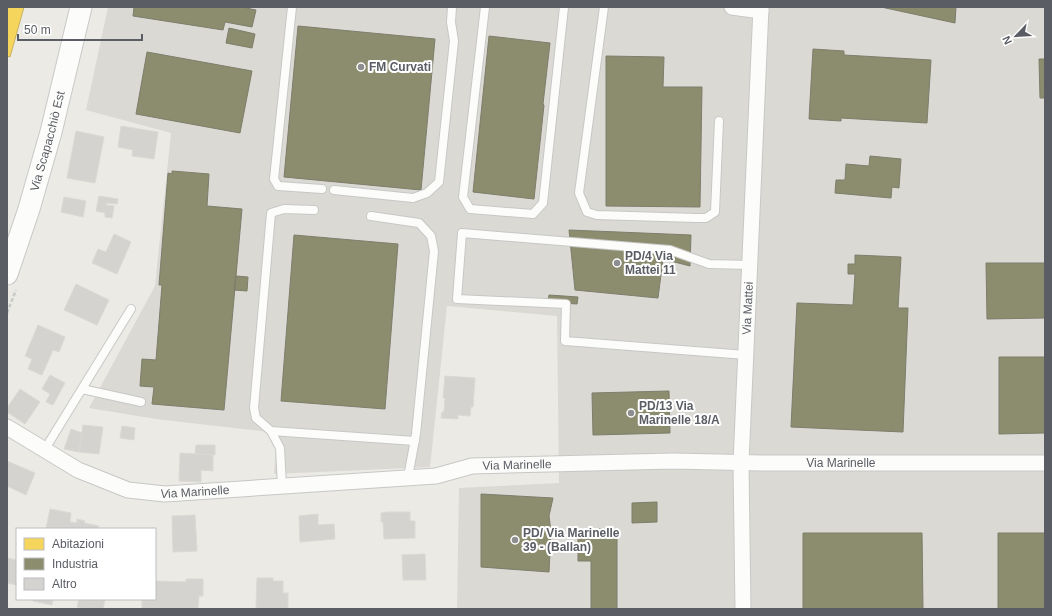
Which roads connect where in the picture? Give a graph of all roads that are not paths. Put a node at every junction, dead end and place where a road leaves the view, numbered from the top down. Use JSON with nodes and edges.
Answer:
{"nodes":[{"id":1,"x":81,"y":7,"type":"edge"},
{"id":2,"x":292,"y":7,"type":"edge"},
{"id":3,"x":452,"y":7,"type":"edge"},
{"id":4,"x":484,"y":7,"type":"edge"},
{"id":5,"x":564,"y":7,"type":"edge"},
{"id":6,"x":604,"y":7,"type":"edge"},
{"id":7,"x":732,"y":7,"type":"edge"},
{"id":8,"x":761,"y":9,"type":"edge"},
{"id":9,"x":720,"y":121,"type":"dead end"},
{"id":10,"x":322,"y":189,"type":"dead end"},
{"id":11,"x":334,"y":190,"type":"dead end"},
{"id":12,"x":314,"y":210,"type":"dead end"},
{"id":13,"x":371,"y":216,"type":"dead end"},
{"id":14,"x":750,"y":265,"type":"junction"},
{"id":15,"x":7,"y":274,"type":"edge"},
{"id":16,"x":131,"y":309,"type":"dead end"},
{"id":17,"x":746,"y":355,"type":"junction"},
{"id":18,"x":82,"y":389,"type":"junction"},
{"id":19,"x":141,"y":402,"type":"dead end"},
{"id":20,"x":7,"y":427,"type":"edge"},
{"id":21,"x":271,"y":431,"type":"junction"},
{"id":22,"x":415,"y":441,"type":"junction"},
{"id":23,"x":45,"y":449,"type":"junction"},
{"id":24,"x":741,"y":463,"type":"junction"},
{"id":25,"x":1045,"y":463,"type":"edge"},
{"id":26,"x":408,"y":477,"type":"junction"},
{"id":27,"x":282,"y":486,"type":"junction"},
{"id":28,"x":743,"y":609,"type":"edge"}],
"edges":[{"from":1,"to":15,"type":"main road","name":"Via Scapacchiò Est"},
{"from":2,"to":10,"type":"lane"},
{"from":3,"to":11,"type":"lane"},
{"from":4,"to":5,"type":"lane"},
{"from":6,"to":9,"type":"lane"},
{"from":7,"to":8,"type":"street"},
{"from":8,"to":14,"type":"street","name":"Via Mattei"},
{"from":12,"to":21,"type":"lane"},
{"from":13,"to":22,"type":"lane"},
{"from":14,"to":17,"type":"street","name":"Via Mattei"},
{"from":14,"to":17,"type":"lane"},
{"from":16,"to":18,"type":"lane"},
{"from":17,"to":24,"type":"street","name":"Via Mattei"},
{"from":18,"to":19,"type":"lane"},
{"from":18,"to":23,"type":"lane"},
{"from":20,"to":23,"type":"street","name":"Via Marinelle"},
{"from":21,"to":22,"type":"lane"},
{"from":21,"to":27,"type":"lane"},
{"from":22,"to":26,"type":"lane"},
{"from":23,"to":27,"type":"street","name":"Via Marinelle"},
{"from":24,"to":25,"type":"street","name":"Via Marinelle"},
{"from":24,"to":26,"type":"street","name":"Via Marinelle"},
{"from":24,"to":28,"type":"street","name":"Via Mattei"},
{"from":26,"to":27,"type":"street","name":"Via Marinelle"}]}
